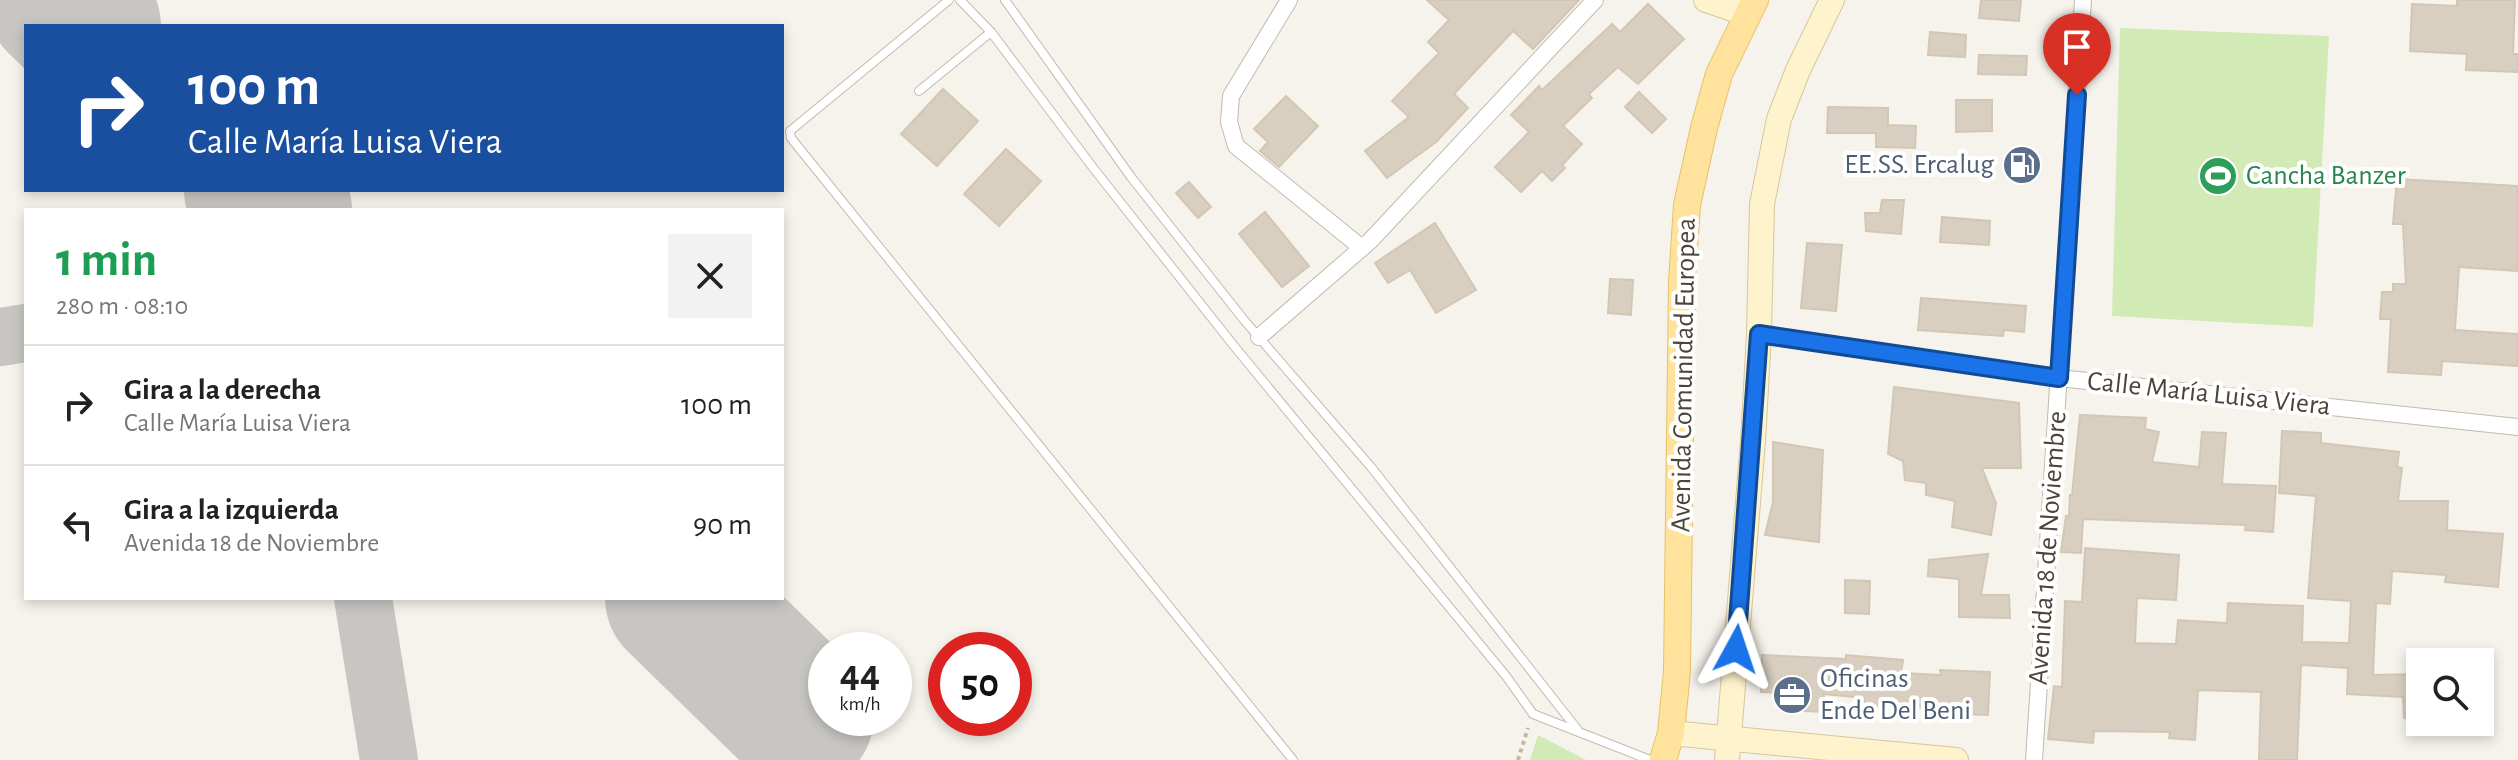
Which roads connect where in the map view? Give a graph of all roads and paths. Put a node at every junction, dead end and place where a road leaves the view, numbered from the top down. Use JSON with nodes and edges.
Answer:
{"nodes":[{"id":1,"x":949,"y":0,"type":"edge"},
{"id":2,"x":960,"y":0,"type":"edge"},
{"id":3,"x":1005,"y":0,"type":"edge"},
{"id":4,"x":1289,"y":0,"type":"edge"},
{"id":5,"x":1595,"y":0,"type":"edge"},
{"id":6,"x":1832,"y":0,"type":"edge"},
{"id":7,"x":2083,"y":0,"type":"edge"},
{"id":8,"x":1713,"y":1,"type":"edge"},
{"id":9,"x":1751,"y":7,"type":"edge"},
{"id":10,"x":991,"y":32,"type":"junction"},
{"id":11,"x":919,"y":91,"type":"dead end"},
{"id":12,"x":1362,"y":248,"type":"junction"},
{"id":13,"x":1759,"y":334,"type":"junction"},
{"id":14,"x":1259,"y":337,"type":"junction"},
{"id":15,"x":2059,"y":378,"type":"junction"},
{"id":16,"x":2518,"y":427,"type":"edge"},
{"id":17,"x":1533,"y":714,"type":"junction"},
{"id":18,"x":1578,"y":731,"type":"junction"},
{"id":19,"x":1671,"y":733,"type":"junction"},
{"id":20,"x":1728,"y":749,"type":"edge"},
{"id":21,"x":1293,"y":760,"type":"edge"},
{"id":22,"x":1518,"y":760,"type":"edge"},
{"id":23,"x":1650,"y":760,"type":"edge"},
{"id":24,"x":1663,"y":760,"type":"edge"},
{"id":25,"x":1956,"y":760,"type":"edge"},
{"id":26,"x":2034,"y":760,"type":"edge"}],
"edges":[{"from":1,"to":21,"type":"lane"},
{"from":2,"to":10,"type":"lane"},
{"from":3,"to":14,"type":"lane"},
{"from":4,"to":12,"type":"street"},
{"from":5,"to":12,"type":"street"},
{"from":6,"to":13,"type":"main road"},
{"from":7,"to":15,"type":"street","name":"Avenida 18 de Noviembre"},
{"from":8,"to":9,"type":"main road"},
{"from":9,"to":19,"type":"main road","name":"Avenida Comunidad Europea"},
{"from":10,"to":11,"type":"lane"},
{"from":10,"to":17,"type":"lane"},
{"from":12,"to":14,"type":"street"},
{"from":13,"to":15,"type":"street","name":"Calle María Luisa Viera"},
{"from":13,"to":20,"type":"main road"},
{"from":14,"to":18,"type":"lane"},
{"from":15,"to":16,"type":"street","name":"Calle María Luisa Viera"},
{"from":15,"to":26,"type":"street","name":"Avenida 18 de Noviembre"},
{"from":17,"to":18,"type":"lane"},
{"from":17,"to":22,"type":"path"},
{"from":18,"to":23,"type":"lane"},
{"from":19,"to":20,"type":"main road"},
{"from":19,"to":24,"type":"main road","name":"Avenida Comunidad Europea"},
{"from":20,"to":25,"type":"main road"}]}
